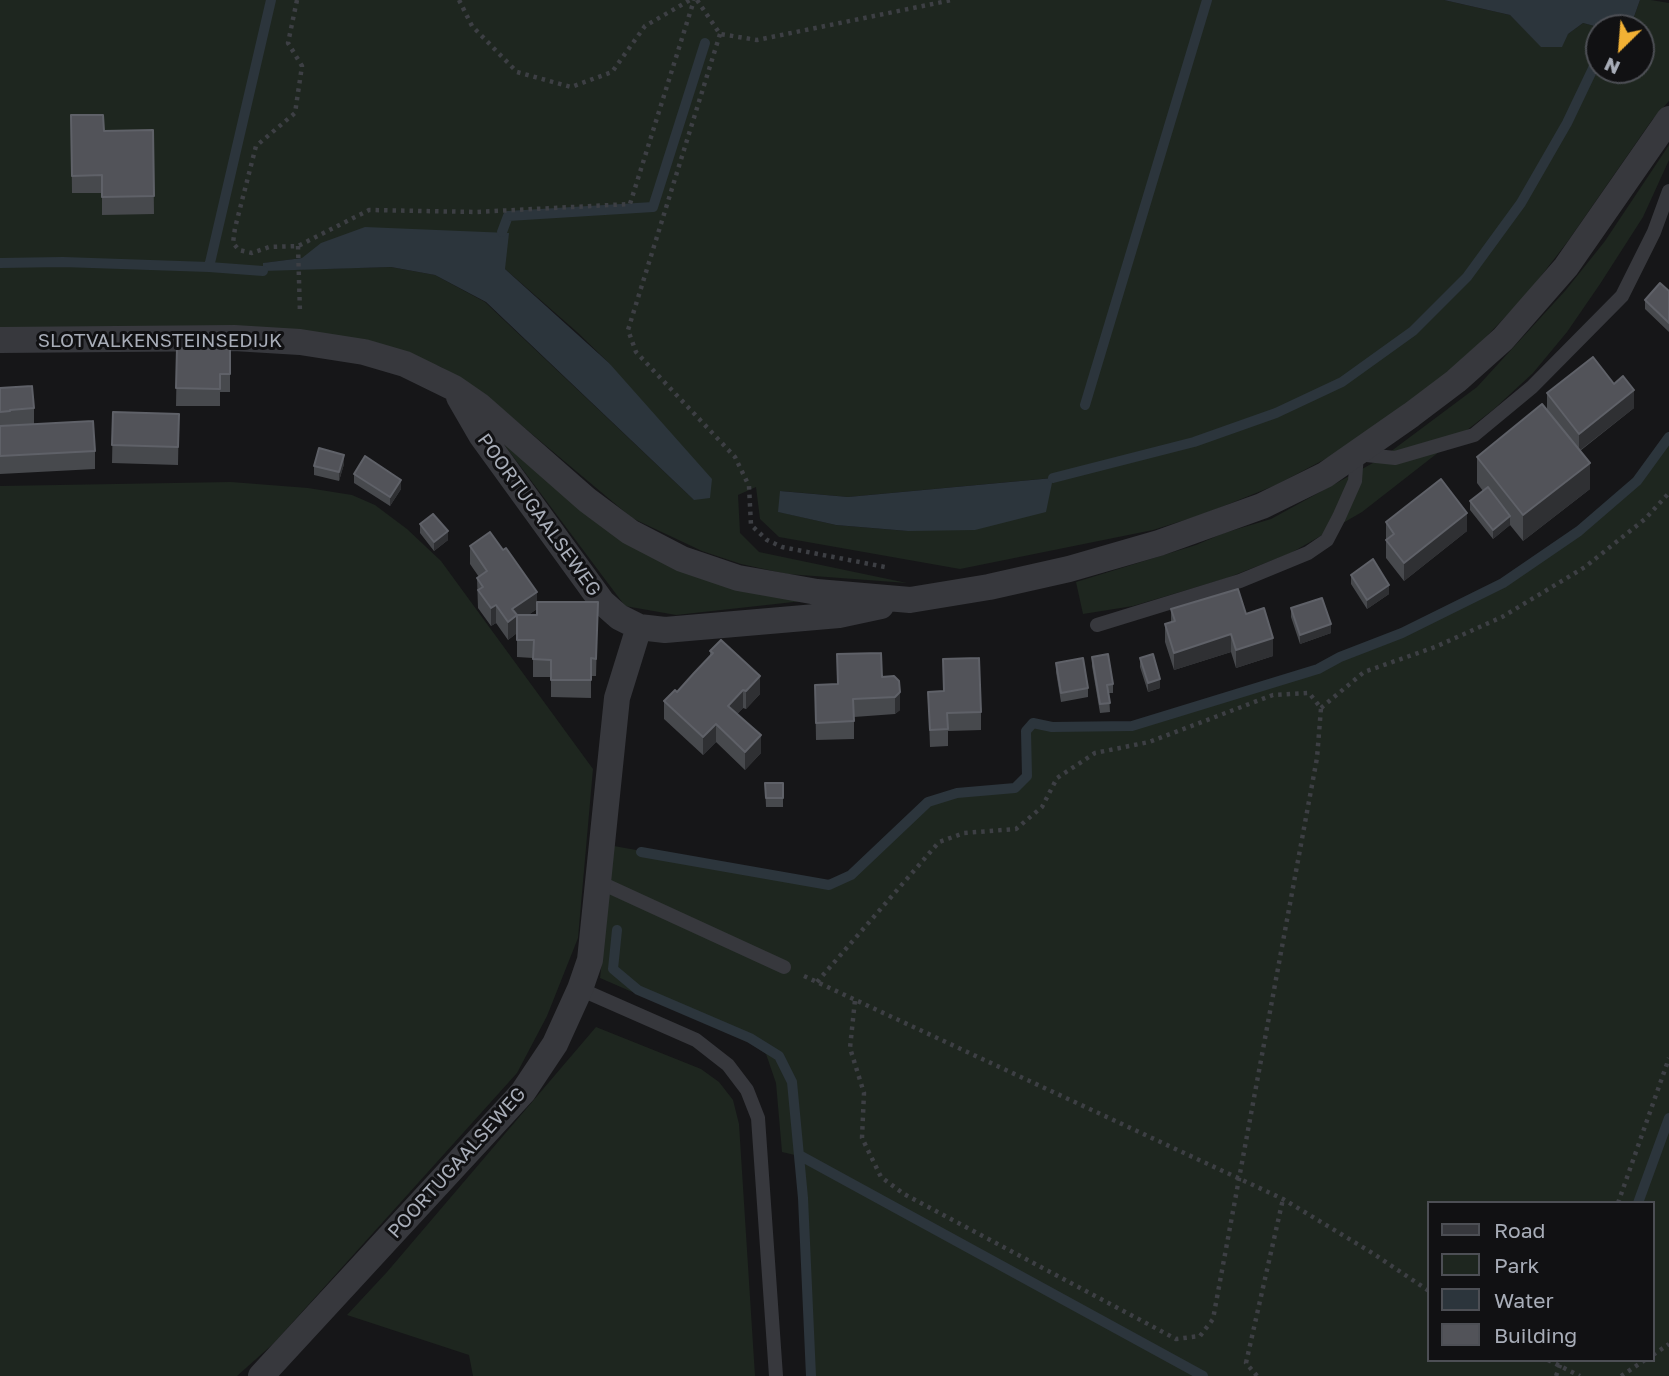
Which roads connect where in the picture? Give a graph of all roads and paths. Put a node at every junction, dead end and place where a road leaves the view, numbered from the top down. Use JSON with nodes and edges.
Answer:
{"nodes":[{"id":1,"x":297,"y":0,"type":"edge"},
{"id":2,"x":459,"y":0,"type":"edge"},
{"id":3,"x":693,"y":0,"type":"edge"},
{"id":4,"x":952,"y":0,"type":"edge"},
{"id":5,"x":720,"y":34,"type":"junction"},
{"id":6,"x":1669,"y":119,"type":"edge"},
{"id":7,"x":1669,"y":191,"type":"edge"},
{"id":8,"x":298,"y":246,"type":"junction"},
{"id":9,"x":0,"y":340,"type":"edge"},
{"id":10,"x":300,"y":342,"type":"junction"},
{"id":11,"x":454,"y":388,"type":"junction"},
{"id":12,"x":1357,"y":454,"type":"junction"},
{"id":13,"x":1669,"y":493,"type":"edge"},
{"id":14,"x":892,"y":569,"type":"dead end"},
{"id":15,"x":910,"y":600,"type":"junction"},
{"id":16,"x":1097,"y":625,"type":"dead end"},
{"id":17,"x":639,"y":626,"type":"junction"},
{"id":18,"x":1321,"y":709,"type":"junction"},
{"id":19,"x":599,"y":882,"type":"junction"},
{"id":20,"x":784,"y":967,"type":"joint"},
{"id":21,"x":817,"y":982,"type":"junction"},
{"id":22,"x":580,"y":989,"type":"junction"},
{"id":23,"x":855,"y":1000,"type":"junction"},
{"id":24,"x":1669,"y":1058,"type":"edge"},
{"id":25,"x":1240,"y":1179,"type":"junction"},
{"id":26,"x":1283,"y":1199,"type":"junction"},
{"id":27,"x":1619,"y":1201,"type":"edge"},
{"id":28,"x":1428,"y":1290,"type":"edge"},
{"id":29,"x":1642,"y":1362,"type":"edge"},
{"id":30,"x":1561,"y":1363,"type":"edge"},
{"id":31,"x":261,"y":1376,"type":"edge"},
{"id":32,"x":776,"y":1376,"type":"edge"},
{"id":33,"x":1257,"y":1376,"type":"edge"},
{"id":34,"x":1556,"y":1376,"type":"edge"},
{"id":35,"x":1580,"y":1376,"type":"edge"},
{"id":36,"x":1621,"y":1376,"type":"edge"}],
"edges":[{"from":1,"to":8,"type":"path"},
{"from":2,"to":3,"type":"path"},
{"from":3,"to":5,"type":"path"},
{"from":3,"to":8,"type":"path"},
{"from":4,"to":5,"type":"path"},
{"from":5,"to":14,"type":"path"},
{"from":6,"to":12,"type":"street","name":"SLOTVALKENSTEINSEDIJK"},
{"from":7,"to":12,"type":"lane"},
{"from":8,"to":10,"type":"path"},
{"from":9,"to":10,"type":"street","name":"SLOTVALKENSTEINSEDIJK"},
{"from":10,"to":11,"type":"street","name":"SLOTVALKENSTEINSEDIJK"},
{"from":11,"to":15,"type":"street","name":"SLOTVALKENSTEINSEDIJK"},
{"from":11,"to":17,"type":"street","name":"POORTUGAALSEWEG"},
{"from":12,"to":15,"type":"street","name":"SLOTVALKENSTEINSEDIJK"},
{"from":12,"to":16,"type":"lane"},
{"from":13,"to":18,"type":"path"},
{"from":15,"to":17,"type":"street","name":"POORTUGAALSEWEG"},
{"from":17,"to":19,"type":"street","name":"POORTUGAALSEWEG"},
{"from":18,"to":21,"type":"path"},
{"from":18,"to":25,"type":"path"},
{"from":19,"to":20,"type":"lane"},
{"from":19,"to":22,"type":"street","name":"POORTUGAALSEWEG"},
{"from":20,"to":21,"type":"path"},
{"from":21,"to":23,"type":"path"},
{"from":22,"to":31,"type":"street","name":"POORTUGAALSEWEG"},
{"from":22,"to":32,"type":"lane"},
{"from":23,"to":25,"type":"path"},
{"from":23,"to":25,"type":"path"},
{"from":24,"to":27,"type":"path"},
{"from":25,"to":26,"type":"path"},
{"from":26,"to":28,"type":"path"},
{"from":26,"to":33,"type":"path"},
{"from":29,"to":36,"type":"path"},
{"from":30,"to":34,"type":"path"},
{"from":30,"to":35,"type":"path"}]}
